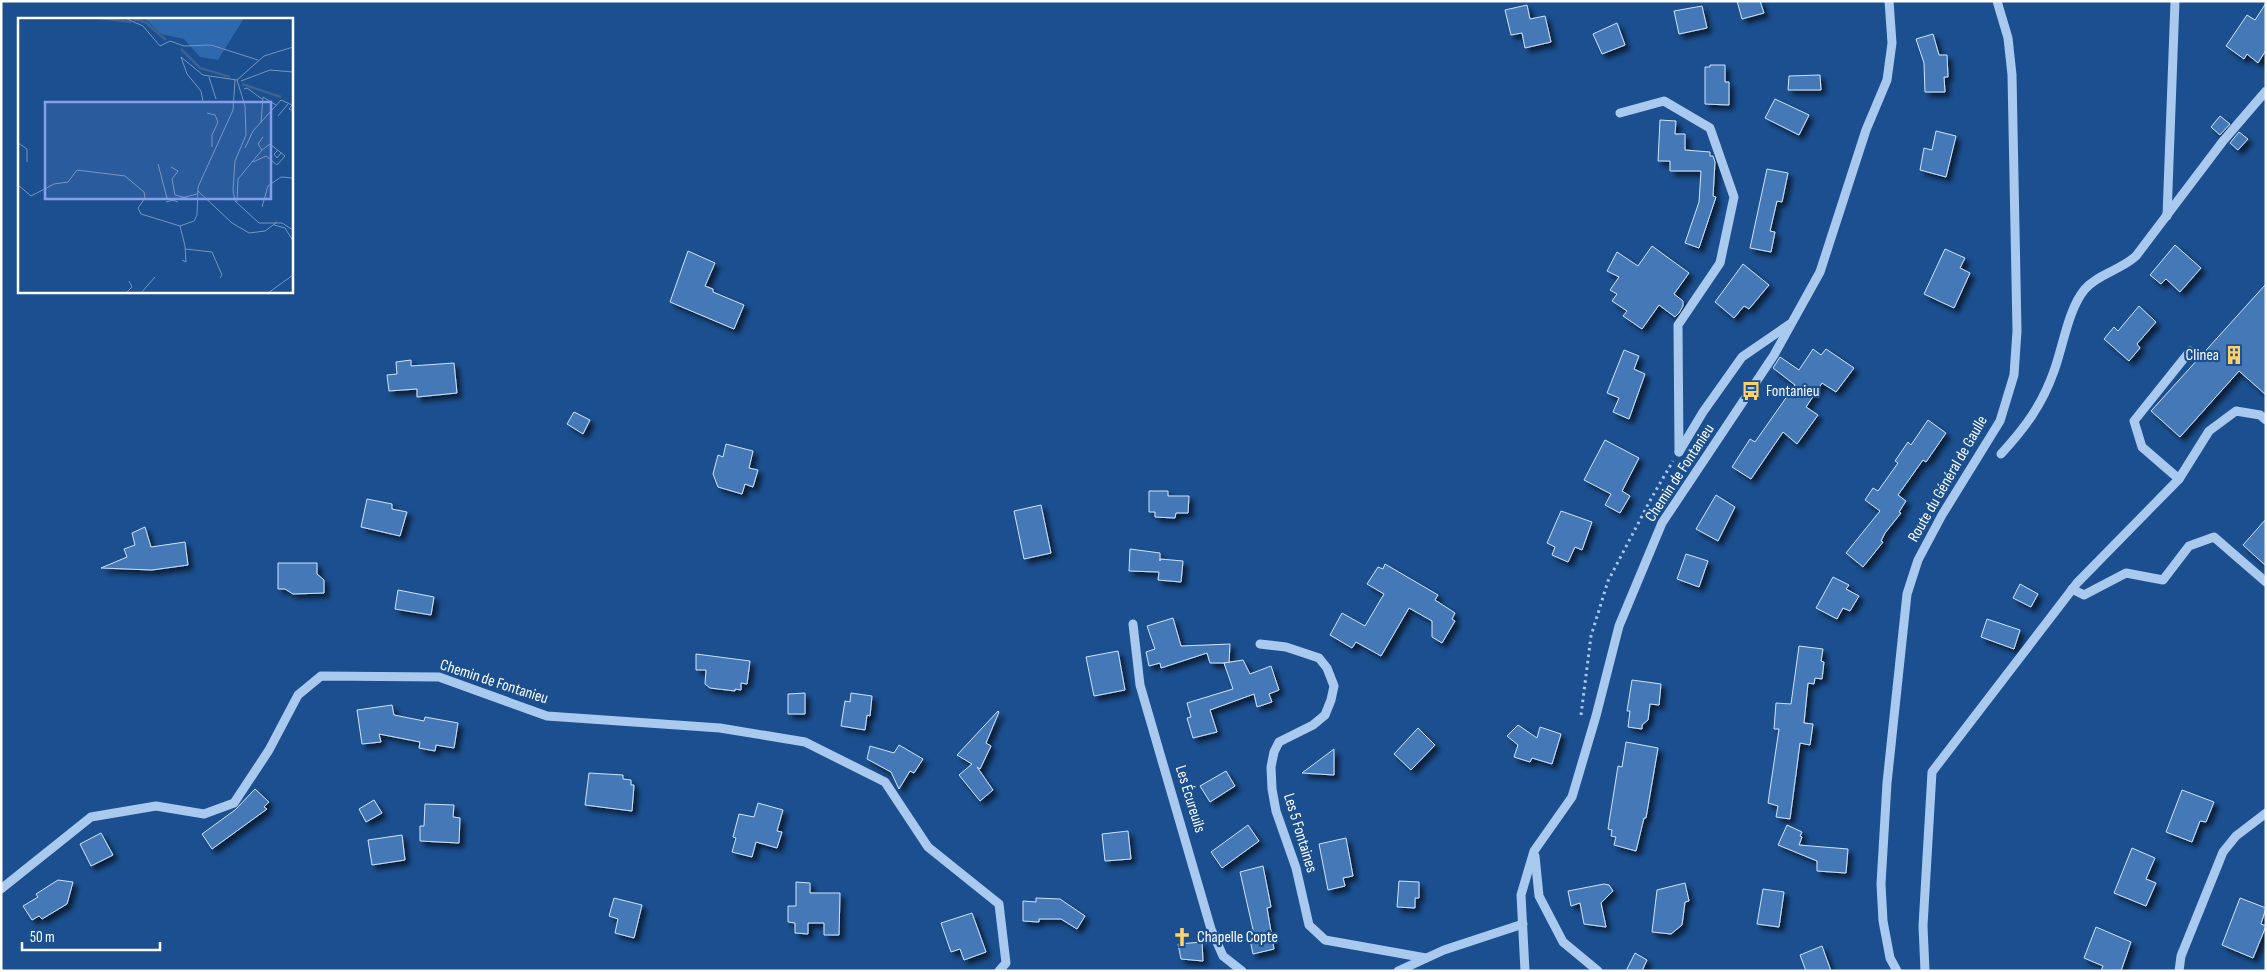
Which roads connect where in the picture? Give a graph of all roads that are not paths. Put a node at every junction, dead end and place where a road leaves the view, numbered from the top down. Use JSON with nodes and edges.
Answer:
{"nodes":[{"id":1,"x":1889,"y":1,"type":"edge"},
{"id":2,"x":1996,"y":1,"type":"edge"},
{"id":3,"x":2174,"y":1,"type":"edge"},
{"id":4,"x":2266,"y":91,"type":"edge"},
{"id":5,"x":1620,"y":113,"type":"dead end"},
{"id":6,"x":2167,"y":216,"type":"junction"},
{"id":7,"x":1792,"y":323,"type":"junction"},
{"id":8,"x":2190,"y":351,"type":"dead end"},
{"id":9,"x":2266,"y":420,"type":"edge"},
{"id":10,"x":2001,"y":454,"type":"dead end"},
{"id":11,"x":2179,"y":479,"type":"junction"},
{"id":12,"x":2266,"y":582,"type":"edge"},
{"id":13,"x":2072,"y":589,"type":"junction"},
{"id":14,"x":1133,"y":624,"type":"dead end"},
{"id":15,"x":1260,"y":644,"type":"dead end"},
{"id":16,"x":2266,"y":813,"type":"edge"},
{"id":17,"x":1534,"y":851,"type":"junction"},
{"id":18,"x":1,"y":889,"type":"edge"},
{"id":19,"x":1523,"y":924,"type":"junction"},
{"id":20,"x":1426,"y":958,"type":"junction"},
{"id":21,"x":999,"y":971,"type":"edge"},
{"id":22,"x":1242,"y":971,"type":"edge"},
{"id":23,"x":1398,"y":971,"type":"edge"},
{"id":24,"x":1525,"y":971,"type":"edge"},
{"id":25,"x":1598,"y":971,"type":"edge"},
{"id":26,"x":1896,"y":971,"type":"edge"},
{"id":27,"x":1925,"y":971,"type":"edge"},
{"id":28,"x":2179,"y":971,"type":"edge"}],
"edges":[{"from":1,"to":7,"type":"street","name":"Chemin de Fontanieu"},
{"from":2,"to":26,"type":"street","name":"Route du Général de Gaulle"},
{"from":3,"to":6,"type":"street"},
{"from":4,"to":6,"type":"street"},
{"from":5,"to":7,"type":"street"},
{"from":6,"to":10,"type":"street"},
{"from":7,"to":17,"type":"street","name":"Chemin de Fontanieu"},
{"from":8,"to":11,"type":"street"},
{"from":9,"to":11,"type":"street"},
{"from":11,"to":13,"type":"street"},
{"from":12,"to":13,"type":"street"},
{"from":13,"to":27,"type":"street"},
{"from":14,"to":22,"type":"street","name":"Les Écureuils"},
{"from":15,"to":20,"type":"street","name":"Les 5 Fontaines"},
{"from":16,"to":28,"type":"street"},
{"from":17,"to":19,"type":"street","name":"Chemin de Fontanieu"},
{"from":17,"to":25,"type":"street"},
{"from":18,"to":21,"type":"street","name":"Chemin de Fontanieu"},
{"from":19,"to":20,"type":"street"},
{"from":19,"to":24,"type":"street","name":"Chemin de Fontanieu"},
{"from":20,"to":23,"type":"street"}]}
